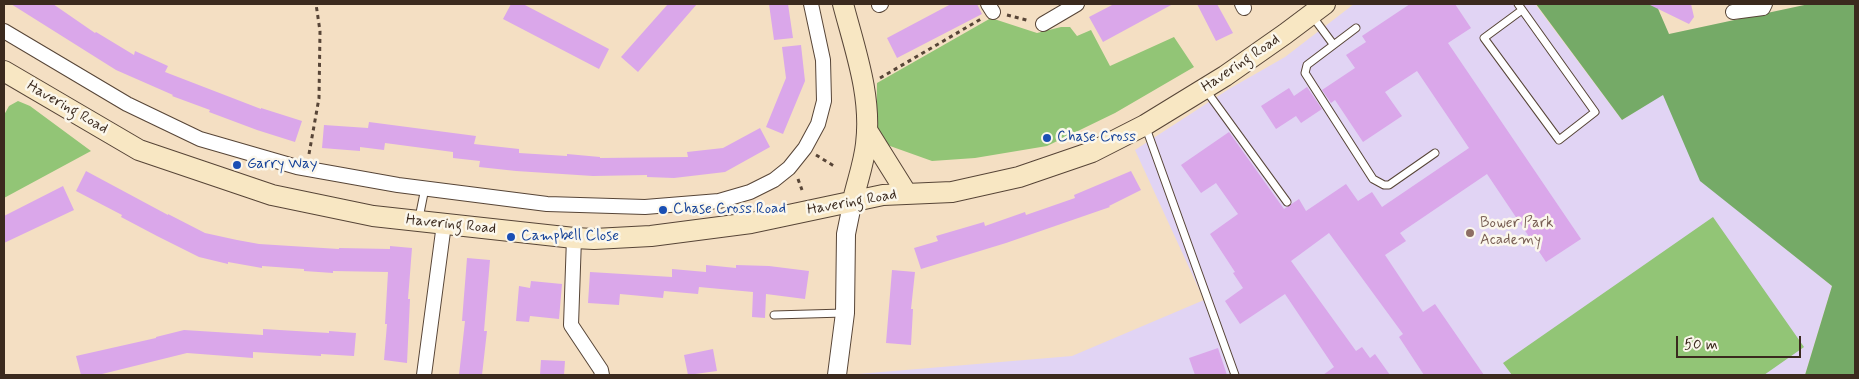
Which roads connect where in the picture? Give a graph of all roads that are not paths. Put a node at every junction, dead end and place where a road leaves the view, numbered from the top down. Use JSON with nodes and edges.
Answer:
{"nodes":[{"id":1,"x":811,"y":4,"type":"edge"},
{"id":2,"x":843,"y":4,"type":"edge"},
{"id":3,"x":1077,"y":4,"type":"edge"},
{"id":4,"x":1764,"y":4,"type":"edge"},
{"id":5,"x":1520,"y":7,"type":"edge"},
{"id":6,"x":1318,"y":9,"type":"edge"},
{"id":7,"x":1733,"y":12,"type":"dead end"},
{"id":8,"x":1043,"y":24,"type":"road end"},
{"id":9,"x":1356,"y":28,"type":"dead end"},
{"id":10,"x":4,"y":31,"type":"edge"},
{"id":11,"x":1332,"y":44,"type":"junction"},
{"id":12,"x":5,"y":76,"type":"edge"},
{"id":13,"x":1205,"y":88,"type":"junction"},
{"id":14,"x":1145,"y":125,"type":"junction"},
{"id":15,"x":867,"y":130,"type":"junction"},
{"id":16,"x":1435,"y":153,"type":"dead end"},
{"id":17,"x":425,"y":188,"type":"junction"},
{"id":18,"x":907,"y":194,"type":"junction"},
{"id":19,"x":853,"y":200,"type":"junction"},
{"id":20,"x":1287,"y":202,"type":"dead end"},
{"id":21,"x":418,"y":221,"type":"junction"},
{"id":22,"x":444,"y":224,"type":"junction"},
{"id":23,"x":574,"y":238,"type":"junction"},
{"id":24,"x":845,"y":312,"type":"junction"},
{"id":25,"x":774,"y":314,"type":"dead end"},
{"id":26,"x":424,"y":375,"type":"edge"},
{"id":27,"x":602,"y":375,"type":"edge"},
{"id":28,"x":837,"y":375,"type":"edge"},
{"id":29,"x":1235,"y":375,"type":"edge"}],
"edges":[{"from":1,"to":17,"type":"street"},
{"from":2,"to":15,"type":"main road"},
{"from":3,"to":8,"type":"street"},
{"from":4,"to":7,"type":"street"},
{"from":5,"to":5,"type":"lane"},
{"from":6,"to":11,"type":"lane"},
{"from":6,"to":13,"type":"main road","name":"Havering Road"},
{"from":9,"to":11,"type":"lane"},
{"from":10,"to":17,"type":"street"},
{"from":11,"to":16,"type":"lane"},
{"from":12,"to":21,"type":"main road","name":"Havering Road"},
{"from":13,"to":14,"type":"main road","name":"Havering Road"},
{"from":13,"to":20,"type":"lane"},
{"from":14,"to":18,"type":"main road","name":"Havering Road"},
{"from":14,"to":29,"type":"lane"},
{"from":15,"to":18,"type":"main road"},
{"from":15,"to":19,"type":"main road"},
{"from":17,"to":21,"type":"lane"},
{"from":18,"to":19,"type":"main road","name":"Havering Road"},
{"from":19,"to":23,"type":"main road","name":"Havering Road"},
{"from":19,"to":24,"type":"street"},
{"from":21,"to":22,"type":"main road","name":"Havering Road"},
{"from":22,"to":23,"type":"main road","name":"Havering Road"},
{"from":22,"to":26,"type":"street"},
{"from":23,"to":27,"type":"street"},
{"from":24,"to":25,"type":"lane"},
{"from":24,"to":28,"type":"street"}]}
